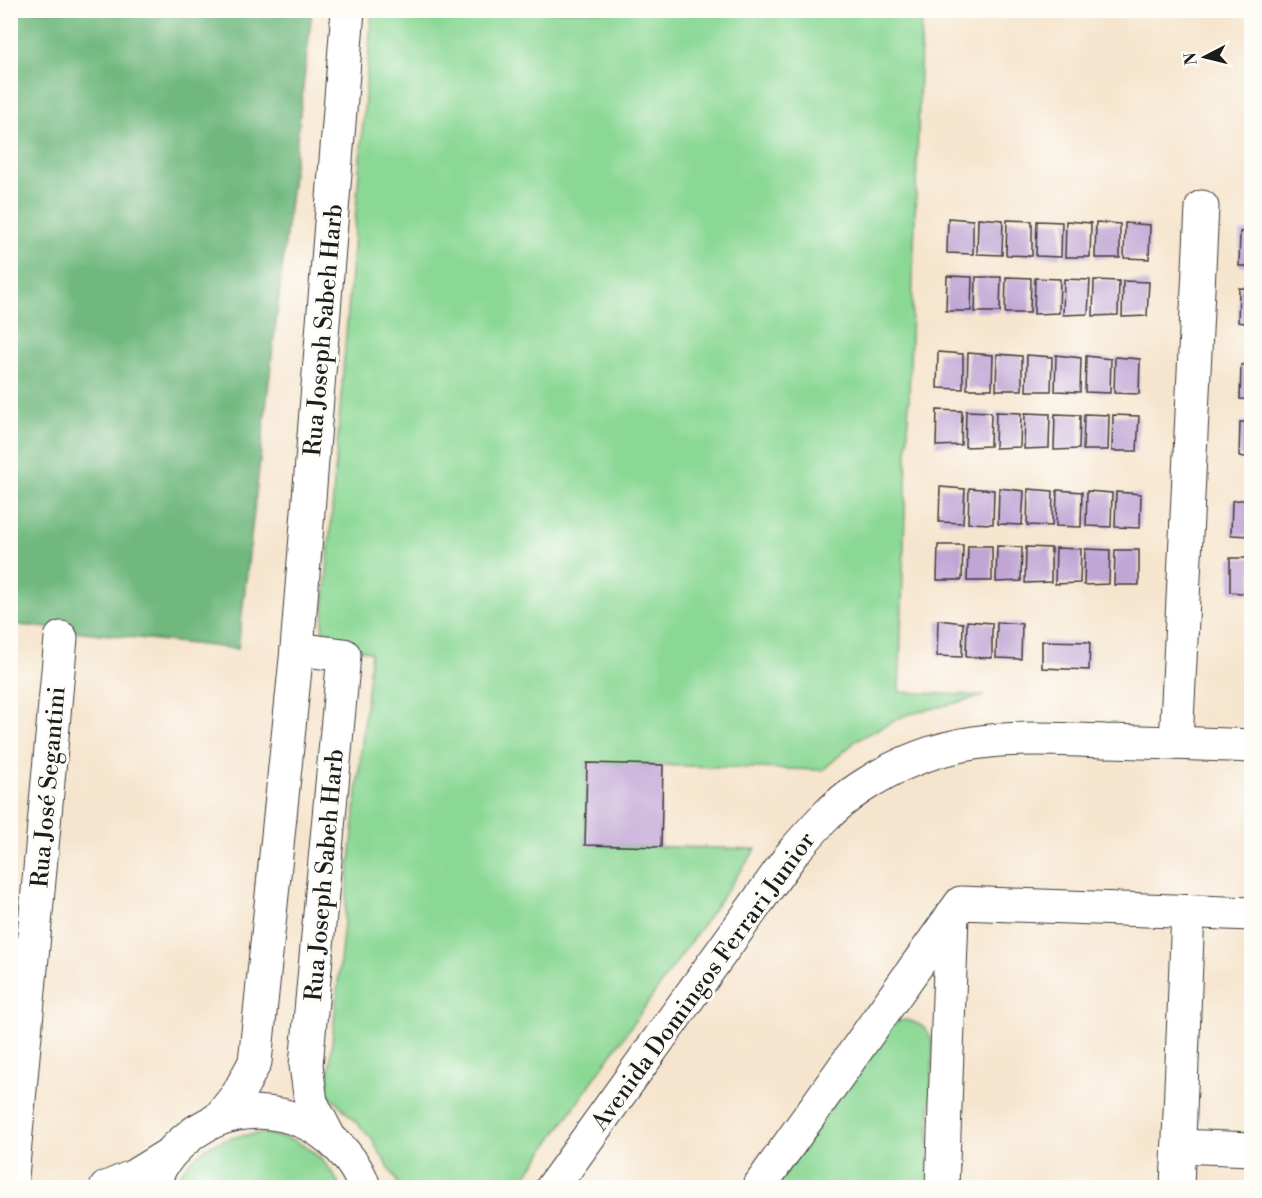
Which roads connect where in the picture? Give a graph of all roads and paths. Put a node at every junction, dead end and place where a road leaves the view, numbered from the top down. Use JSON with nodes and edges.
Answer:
{"nodes":[{"id":1,"x":348,"y":10,"type":"edge"},
{"id":2,"x":1202,"y":207,"type":"dead end"},
{"id":3,"x":61,"y":638,"type":"dead end"},
{"id":4,"x":297,"y":649,"type":"junction"},
{"id":5,"x":1176,"y":743,"type":"junction"},
{"id":6,"x":1251,"y":746,"type":"edge"},
{"id":7,"x":957,"y":909,"type":"junction"},
{"id":8,"x":1188,"y":912,"type":"junction"},
{"id":9,"x":1251,"y":914,"type":"edge"},
{"id":10,"x":219,"y":1118,"type":"junction"},
{"id":11,"x":329,"y":1137,"type":"junction"},
{"id":12,"x":1179,"y":1146,"type":"junction"},
{"id":13,"x":1251,"y":1149,"type":"edge"},
{"id":14,"x":169,"y":1154,"type":"junction"},
{"id":15,"x":364,"y":1186,"type":"edge"},
{"id":16,"x":11,"y":1188,"type":"edge"},
{"id":17,"x":106,"y":1188,"type":"edge"},
{"id":18,"x":152,"y":1188,"type":"edge"},
{"id":19,"x":552,"y":1188,"type":"edge"},
{"id":20,"x":758,"y":1188,"type":"edge"},
{"id":21,"x":942,"y":1188,"type":"edge"},
{"id":22,"x":1178,"y":1188,"type":"edge"}],
"edges":[{"from":1,"to":4,"type":"street","name":"Rua Joseph Sabeh Harb"},
{"from":2,"to":5,"type":"street"},
{"from":3,"to":16,"type":"street","name":"Rua José Segantini"},
{"from":4,"to":10,"type":"street","name":"Rua Joseph Sabeh Harb"},
{"from":4,"to":11,"type":"street","name":"Rua Joseph Sabeh Harb"},
{"from":5,"to":6,"type":"street","name":"Avenida Domingos Ferrari Junior"},
{"from":5,"to":19,"type":"street","name":"Avenida Domingos Ferrari Junior"},
{"from":7,"to":8,"type":"street"},
{"from":7,"to":20,"type":"street"},
{"from":7,"to":21,"type":"street"},
{"from":8,"to":9,"type":"street"},
{"from":8,"to":12,"type":"street"},
{"from":10,"to":11,"type":"street"},
{"from":10,"to":14,"type":"street"},
{"from":11,"to":15,"type":"street"},
{"from":12,"to":13,"type":"street"},
{"from":12,"to":22,"type":"street"},
{"from":14,"to":17,"type":"street"},
{"from":14,"to":18,"type":"street"}]}
